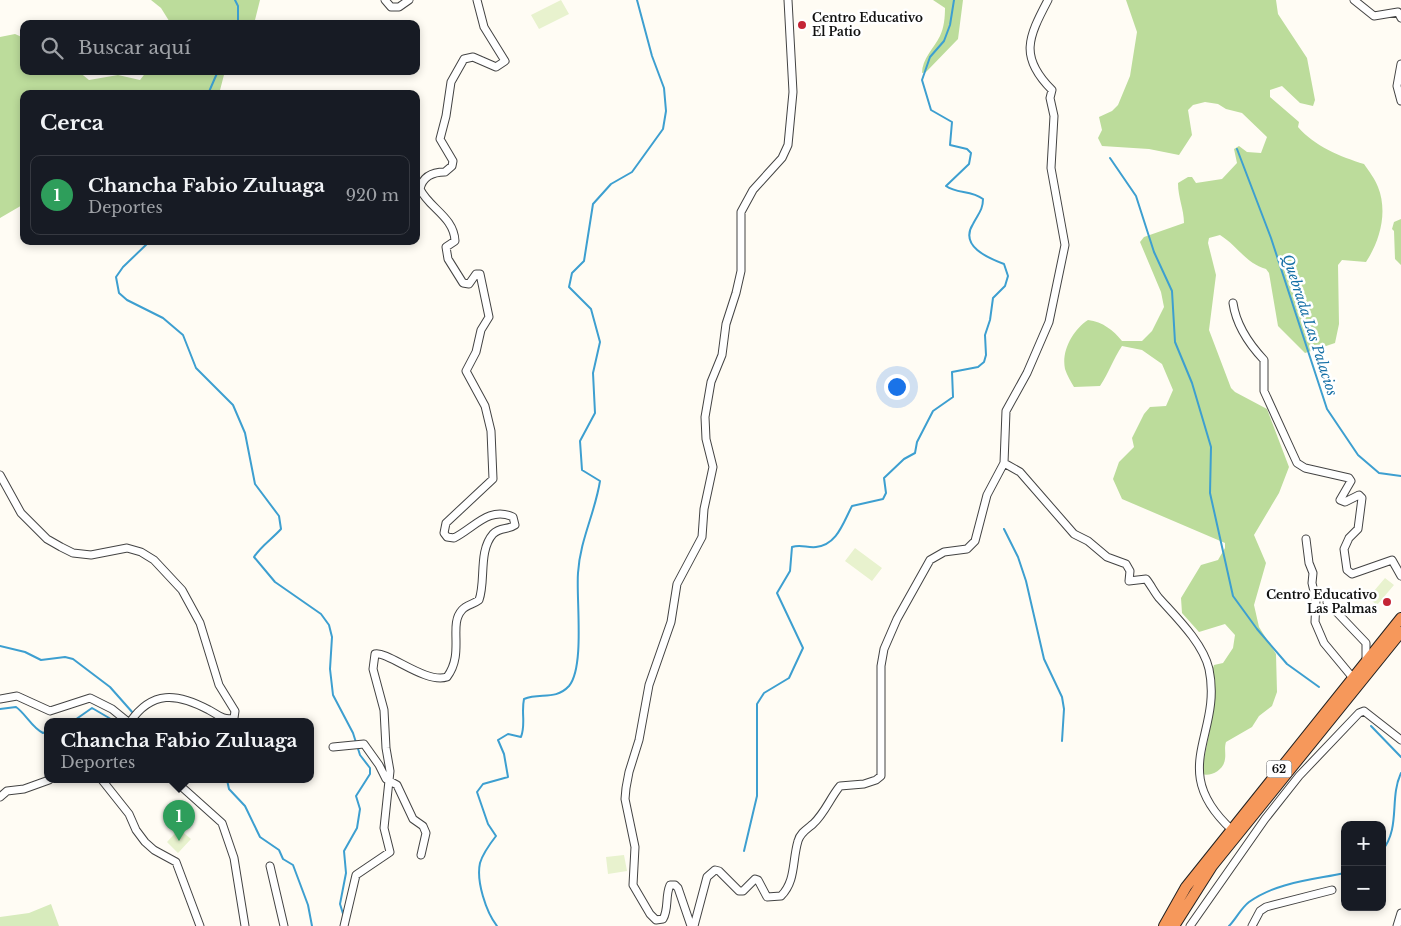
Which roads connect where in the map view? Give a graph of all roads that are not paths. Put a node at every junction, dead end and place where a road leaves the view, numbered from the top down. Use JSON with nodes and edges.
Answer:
{"nodes":[{"id":1,"x":385,"y":0,"type":"edge"},
{"id":2,"x":408,"y":0,"type":"edge"},
{"id":3,"x":477,"y":0,"type":"edge"},
{"id":4,"x":788,"y":0,"type":"edge"},
{"id":5,"x":1048,"y":0,"type":"edge"},
{"id":6,"x":1354,"y":0,"type":"edge"},
{"id":7,"x":1401,"y":18,"type":"edge"},
{"id":8,"x":1401,"y":64,"type":"edge"},
{"id":9,"x":1401,"y":101,"type":"edge"},
{"id":10,"x":1233,"y":303,"type":"dead end"},
{"id":11,"x":1004,"y":463,"type":"junction"},
{"id":12,"x":0,"y":475,"type":"edge"},
{"id":13,"x":1306,"y":539,"type":"dead end"},
{"id":14,"x":1401,"y":576,"type":"edge"},
{"id":15,"x":1327,"y":602,"type":"dead end"},
{"id":16,"x":1401,"y":618,"type":"edge"},
{"id":17,"x":1401,"y":632,"type":"edge"},
{"id":18,"x":1366,"y":643,"type":"junction"},
{"id":19,"x":1380,"y":644,"type":"junction"},
{"id":20,"x":1366,"y":661,"type":"junction"},
{"id":21,"x":1353,"y":678,"type":"junction"},
{"id":22,"x":0,"y":699,"type":"edge"},
{"id":23,"x":124,"y":718,"type":"edge"},
{"id":24,"x":133,"y":718,"type":"edge"},
{"id":25,"x":225,"y":718,"type":"edge"},
{"id":26,"x":230,"y":718,"type":"edge"},
{"id":27,"x":1400,"y":740,"type":"edge"},
{"id":28,"x":333,"y":747,"type":"dead end"},
{"id":29,"x":389,"y":779,"type":"junction"},
{"id":30,"x":44,"y":782,"type":"edge"},
{"id":31,"x":104,"y":783,"type":"edge"},
{"id":32,"x":177,"y":783,"type":"edge"},
{"id":33,"x":0,"y":797,"type":"edge"},
{"id":34,"x":1232,"y":830,"type":"junction"},
{"id":35,"x":421,"y":855,"type":"dead end"},
{"id":36,"x":270,"y":866,"type":"dead end"},
{"id":37,"x":1332,"y":890,"type":"dead end"},
{"id":38,"x":1401,"y":912,"type":"edge"},
{"id":39,"x":200,"y":926,"type":"edge"},
{"id":40,"x":245,"y":926,"type":"edge"},
{"id":41,"x":284,"y":926,"type":"edge"},
{"id":42,"x":344,"y":926,"type":"edge"},
{"id":43,"x":692,"y":926,"type":"edge"},
{"id":44,"x":1164,"y":926,"type":"edge"},
{"id":45,"x":1174,"y":926,"type":"edge"},
{"id":46,"x":1190,"y":926,"type":"edge"},
{"id":47,"x":1252,"y":926,"type":"edge"},
{"id":48,"x":1397,"y":926,"type":"edge"}],
"edges":[{"from":1,"to":2,"type":"street"},
{"from":3,"to":29,"type":"street"},
{"from":4,"to":43,"type":"street"},
{"from":5,"to":11,"type":"street"},
{"from":6,"to":7,"type":"street"},
{"from":8,"to":9,"type":"street"},
{"from":10,"to":14,"type":"street"},
{"from":11,"to":34,"type":"street"},
{"from":11,"to":43,"type":"street"},
{"from":12,"to":26,"type":"street"},
{"from":13,"to":21,"type":"street"},
{"from":15,"to":18,"type":"street"},
{"from":16,"to":19,"type":"highway","number":"62"},
{"from":17,"to":45,"type":"highway","number":"62"},
{"from":18,"to":19,"type":"street"},
{"from":18,"to":20,"type":"street"},
{"from":19,"to":20,"type":"highway","number":"62"},
{"from":20,"to":21,"type":"highway","number":"62"},
{"from":21,"to":34,"type":"highway","number":"62"},
{"from":22,"to":23,"type":"street"},
{"from":24,"to":25,"type":"street"},
{"from":27,"to":46,"type":"street"},
{"from":28,"to":29,"type":"street"},
{"from":29,"to":35,"type":"street"},
{"from":29,"to":42,"type":"street"},
{"from":30,"to":33,"type":"street"},
{"from":31,"to":39,"type":"street"},
{"from":32,"to":40,"type":"street"},
{"from":34,"to":44,"type":"highway","number":"62"},
{"from":36,"to":41,"type":"street"},
{"from":37,"to":47,"type":"street"},
{"from":38,"to":48,"type":"street"}]}
